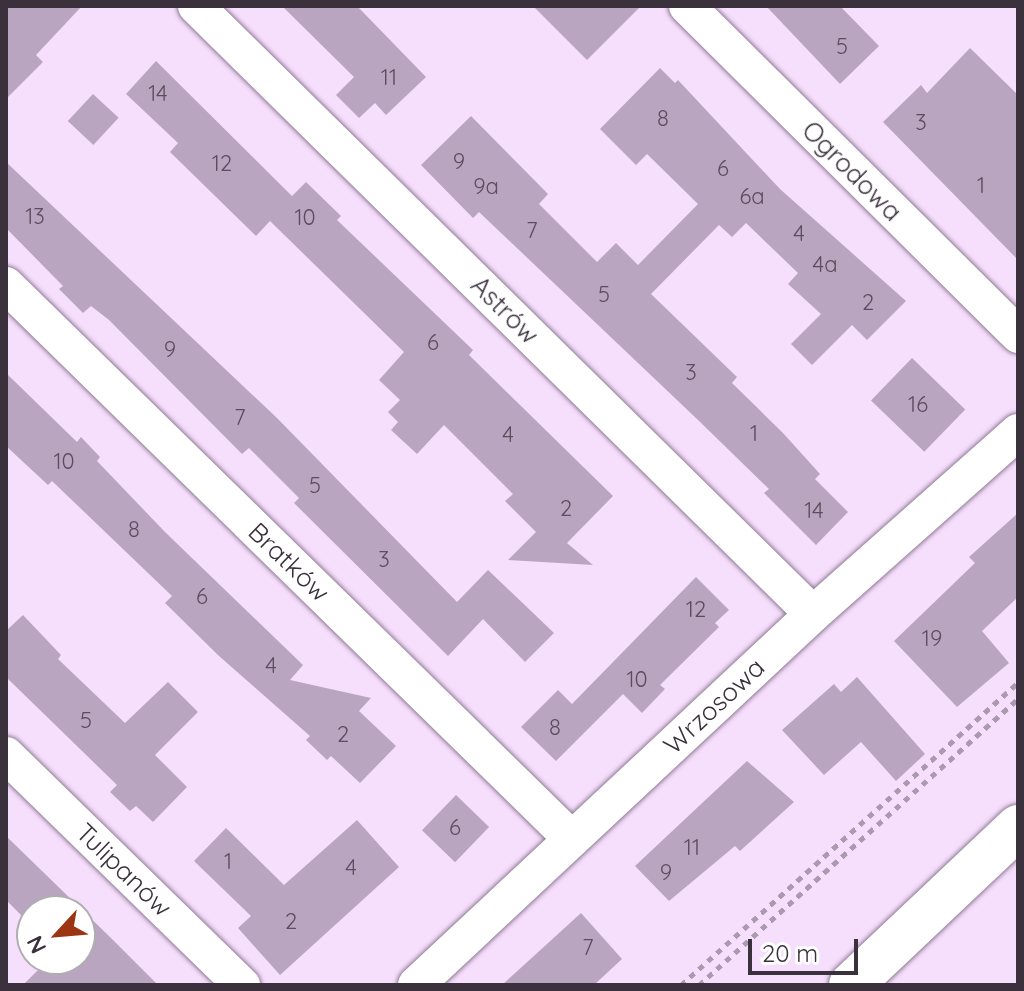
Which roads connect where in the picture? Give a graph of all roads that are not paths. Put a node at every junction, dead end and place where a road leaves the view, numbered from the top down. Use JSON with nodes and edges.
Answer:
{"nodes":[{"id":1,"x":196,"y":6,"type":"edge"},
{"id":2,"x":687,"y":6,"type":"edge"},
{"id":3,"x":6,"y":285,"type":"edge"},
{"id":4,"x":1018,"y":335,"type":"edge"},
{"id":5,"x":1018,"y":432,"type":"edge"},
{"id":6,"x":813,"y":614,"type":"junction"},
{"id":7,"x":6,"y":755,"type":"edge"},
{"id":8,"x":1018,"y":827,"type":"edge"},
{"id":9,"x":572,"y":839,"type":"junction"},
{"id":10,"x":242,"y":985,"type":"edge"},
{"id":11,"x":416,"y":985,"type":"edge"},
{"id":12,"x":851,"y":985,"type":"edge"}],
"edges":[{"from":1,"to":6,"type":"street","name":"Astrów"},
{"from":2,"to":4,"type":"street","name":"Ogrodowa"},
{"from":3,"to":9,"type":"street","name":"Bratków"},
{"from":5,"to":6,"type":"street","name":"Wrzosowa"},
{"from":6,"to":9,"type":"street","name":"Wrzosowa"},
{"from":7,"to":10,"type":"street","name":"Tulipanów"},
{"from":8,"to":12,"type":"main road"},
{"from":9,"to":11,"type":"street","name":"Wrzosowa"}]}
